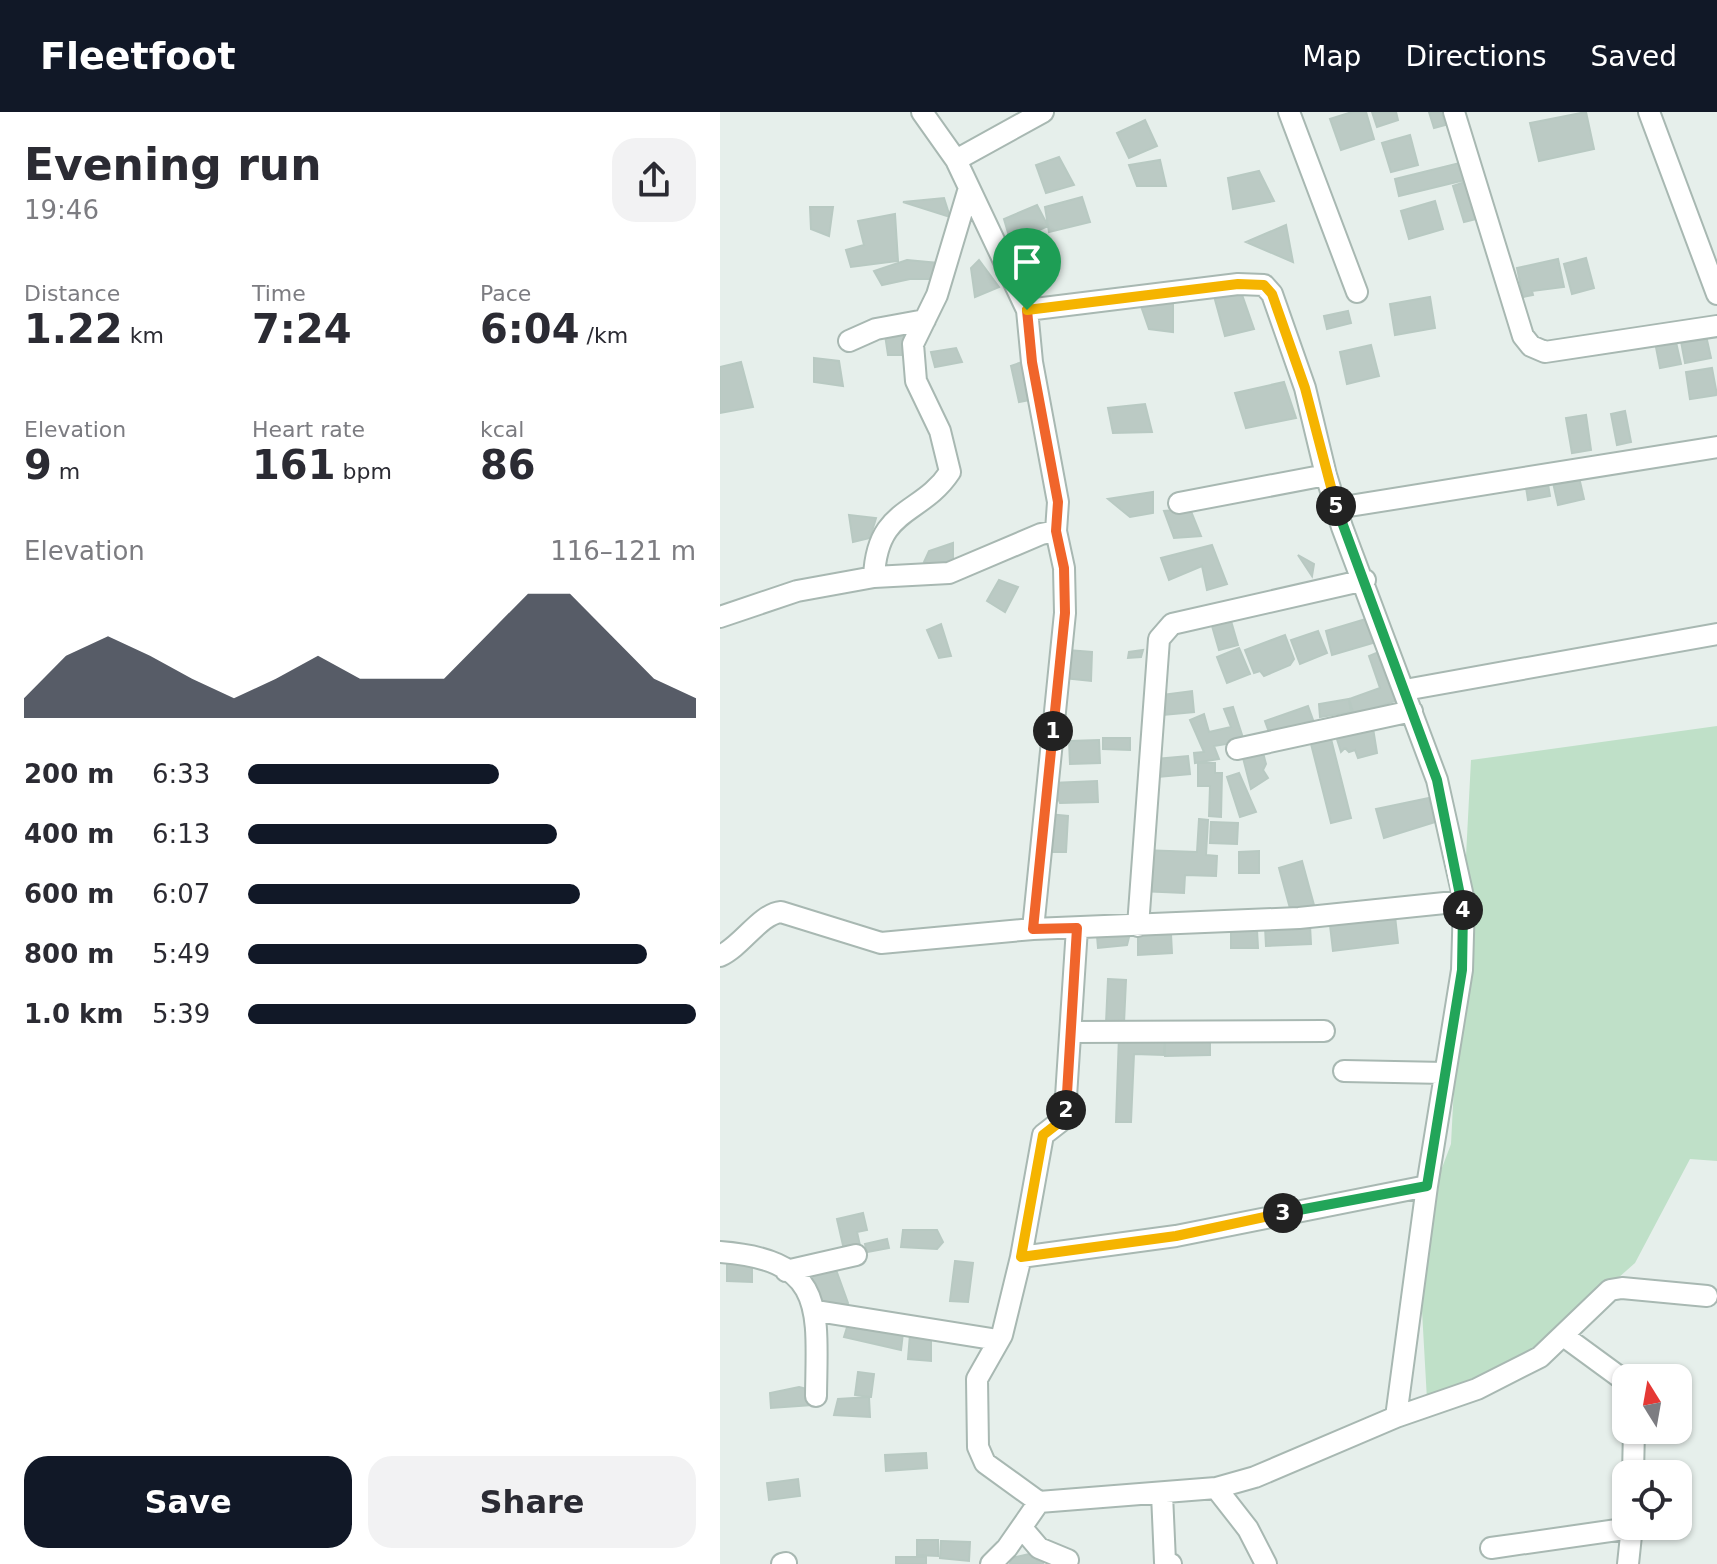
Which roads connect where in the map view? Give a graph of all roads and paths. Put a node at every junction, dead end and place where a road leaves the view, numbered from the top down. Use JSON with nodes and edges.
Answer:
{"nodes":[{"id":1,"x":922,"y":112,"type":"edge"},
{"id":2,"x":1043,"y":112,"type":"edge"},
{"id":3,"x":1289,"y":112,"type":"edge"},
{"id":4,"x":1454,"y":112,"type":"edge"},
{"id":5,"x":1649,"y":112,"type":"edge"},
{"id":6,"x":956,"y":160,"type":"junction"},
{"id":7,"x":969,"y":188,"type":"junction"},
{"id":8,"x":1357,"y":292,"type":"dead end"},
{"id":9,"x":1717,"y":294,"type":"edge"},
{"id":10,"x":1027,"y":310,"type":"junction"},
{"id":11,"x":925,"y":320,"type":"junction"},
{"id":12,"x":1717,"y":326,"type":"edge"},
{"id":13,"x":849,"y":341,"type":"dead end"},
{"id":14,"x":1717,"y":447,"type":"edge"},
{"id":15,"x":1326,"y":475,"type":"junction"},
{"id":16,"x":1179,"y":503,"type":"dead end"},
{"id":17,"x":1337,"y":508,"type":"junction"},
{"id":18,"x":1056,"y":531,"type":"junction"},
{"id":19,"x":874,"y":577,"type":"junction"},
{"id":20,"x":1365,"y":580,"type":"junction"},
{"id":21,"x":720,"y":617,"type":"edge"},
{"id":22,"x":1717,"y":634,"type":"edge"},
{"id":23,"x":1405,"y":690,"type":"junction"},
{"id":24,"x":1412,"y":711,"type":"junction"},
{"id":25,"x":1237,"y":749,"type":"dead end"},
{"id":26,"x":1464,"y":901,"type":"junction"},
{"id":27,"x":1138,"y":926,"type":"junction"},
{"id":28,"x":1077,"y":928,"type":"junction"},
{"id":29,"x":1033,"y":929,"type":"junction"},
{"id":30,"x":720,"y":956,"type":"edge"},
{"id":31,"x":1324,"y":1031,"type":"dead end"},
{"id":32,"x":1071,"y":1032,"type":"junction"},
{"id":33,"x":1344,"y":1071,"type":"dead end"},
{"id":34,"x":1445,"y":1073,"type":"junction"},
{"id":35,"x":1427,"y":1186,"type":"junction"},
{"id":36,"x":720,"y":1252,"type":"edge"},
{"id":37,"x":856,"y":1255,"type":"dead end"},
{"id":38,"x":1021,"y":1257,"type":"junction"},
{"id":39,"x":786,"y":1271,"type":"junction"},
{"id":40,"x":1707,"y":1296,"type":"dead end"},
{"id":41,"x":817,"y":1311,"type":"junction"},
{"id":42,"x":1565,"y":1337,"type":"junction"},
{"id":43,"x":998,"y":1340,"type":"junction"},
{"id":44,"x":1612,"y":1371,"type":"edge"},
{"id":45,"x":816,"y":1396,"type":"dead end"},
{"id":46,"x":1396,"y":1417,"type":"junction"},
{"id":47,"x":1216,"y":1488,"type":"junction"},
{"id":48,"x":1162,"y":1494,"type":"junction"},
{"id":49,"x":1039,"y":1502,"type":"junction"},
{"id":50,"x":1022,"y":1528,"type":"junction"},
{"id":51,"x":1612,"y":1530,"type":"edge"},
{"id":52,"x":1631,"y":1540,"type":"edge"},
{"id":53,"x":1491,"y":1548,"type":"dead end"},
{"id":54,"x":1068,"y":1560,"type":"dead end"},
{"id":55,"x":991,"y":1564,"type":"edge"},
{"id":56,"x":1171,"y":1564,"type":"edge"},
{"id":57,"x":1266,"y":1564,"type":"edge"},
{"id":58,"x":1628,"y":1564,"type":"edge"}],
"edges":[{"from":1,"to":6,"type":"street"},
{"from":2,"to":6,"type":"street"},
{"from":3,"to":8,"type":"street"},
{"from":4,"to":12,"type":"street"},
{"from":5,"to":9,"type":"street"},
{"from":6,"to":7,"type":"street"},
{"from":7,"to":10,"type":"street"},
{"from":7,"to":11,"type":"street"},
{"from":10,"to":15,"type":"street"},
{"from":10,"to":18,"type":"street"},
{"from":11,"to":13,"type":"street"},
{"from":11,"to":19,"type":"street"},
{"from":14,"to":17,"type":"street"},
{"from":15,"to":16,"type":"street"},
{"from":15,"to":17,"type":"street"},
{"from":17,"to":20,"type":"street"},
{"from":18,"to":19,"type":"street"},
{"from":18,"to":29,"type":"street"},
{"from":19,"to":21,"type":"street"},
{"from":20,"to":23,"type":"street"},
{"from":20,"to":27,"type":"street"},
{"from":22,"to":23,"type":"street"},
{"from":23,"to":24,"type":"street"},
{"from":24,"to":25,"type":"street"},
{"from":24,"to":26,"type":"street"},
{"from":26,"to":27,"type":"street"},
{"from":26,"to":34,"type":"street"},
{"from":27,"to":28,"type":"street"},
{"from":28,"to":29,"type":"street"},
{"from":28,"to":32,"type":"street"},
{"from":29,"to":30,"type":"street"},
{"from":31,"to":32,"type":"street"},
{"from":32,"to":38,"type":"street"},
{"from":33,"to":34,"type":"street"},
{"from":34,"to":35,"type":"street"},
{"from":35,"to":38,"type":"street"},
{"from":35,"to":46,"type":"street"},
{"from":36,"to":39,"type":"street"},
{"from":37,"to":39,"type":"street"},
{"from":38,"to":43,"type":"street"},
{"from":39,"to":41,"type":"street"},
{"from":40,"to":42,"type":"street"},
{"from":41,"to":43,"type":"street"},
{"from":41,"to":45,"type":"street"},
{"from":42,"to":44,"type":"street"},
{"from":42,"to":46,"type":"street"},
{"from":43,"to":49,"type":"street"},
{"from":46,"to":47,"type":"street"},
{"from":47,"to":48,"type":"street"},
{"from":47,"to":57,"type":"street"},
{"from":48,"to":49,"type":"street"},
{"from":48,"to":56,"type":"street"},
{"from":49,"to":50,"type":"street"},
{"from":50,"to":54,"type":"street"},
{"from":50,"to":55,"type":"street"},
{"from":51,"to":53,"type":"street"},
{"from":52,"to":58,"type":"street"}]}
